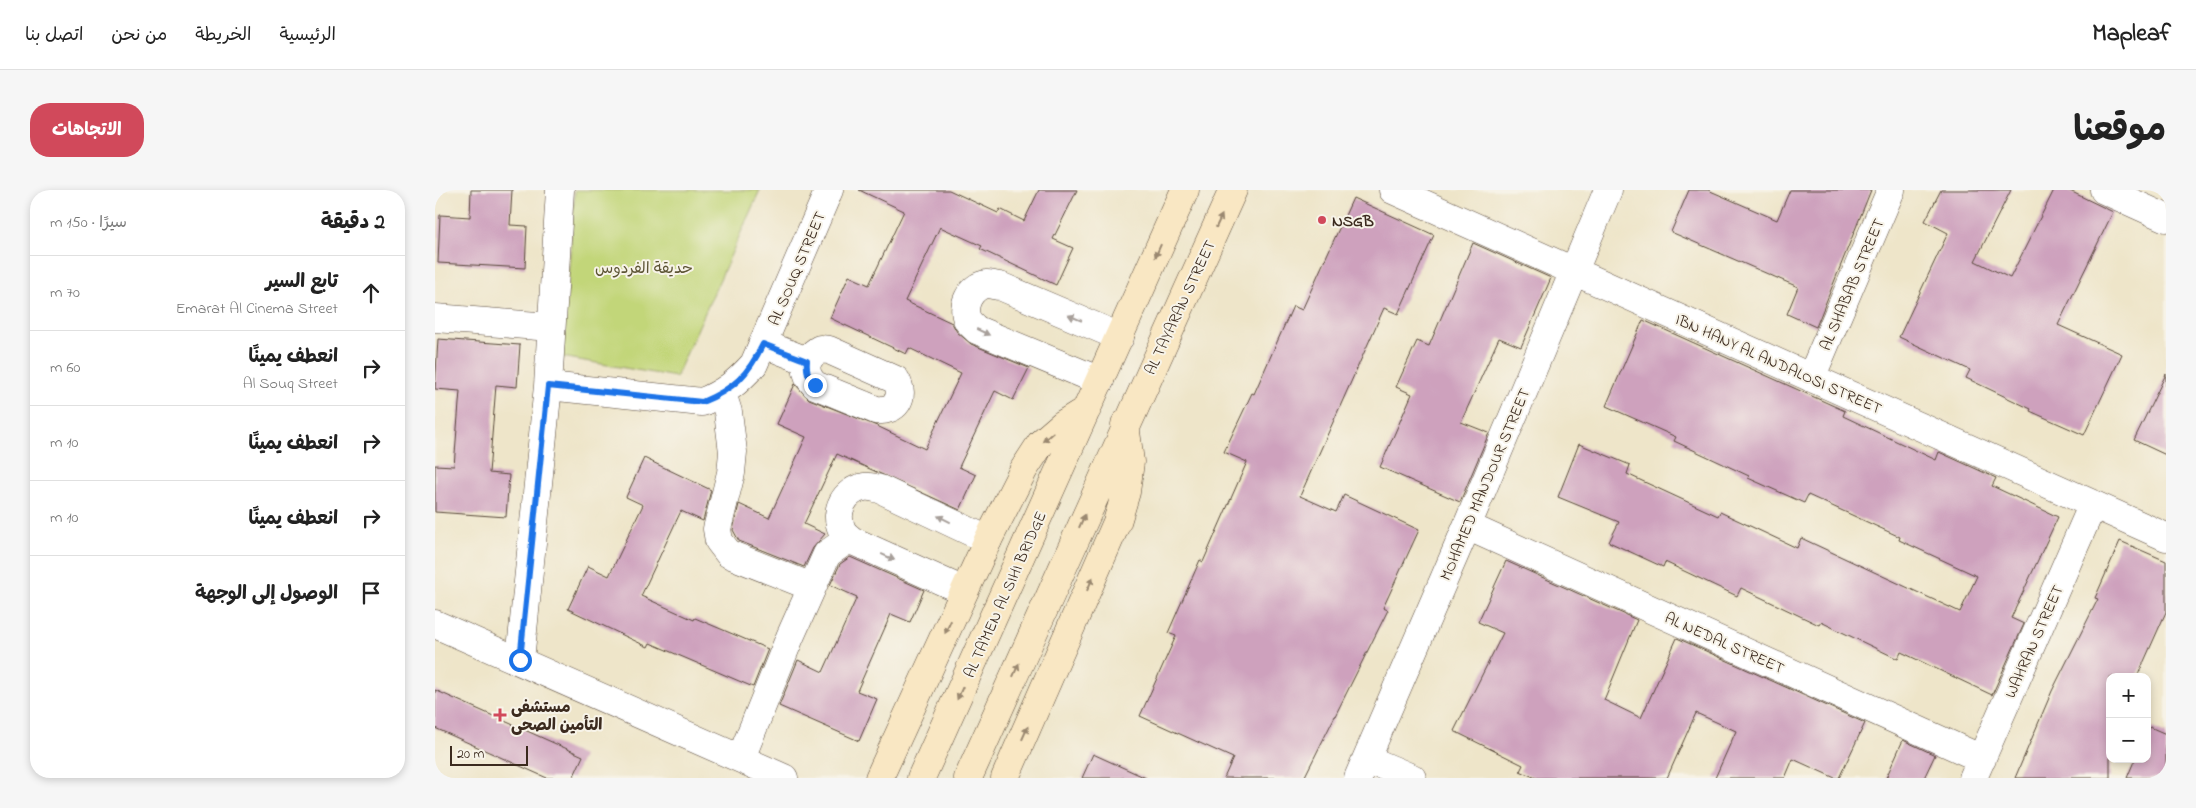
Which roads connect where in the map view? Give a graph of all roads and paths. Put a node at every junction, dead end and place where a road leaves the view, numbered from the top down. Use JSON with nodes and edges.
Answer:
{"nodes":[{"id":1,"x":560,"y":190,"type":"edge"},
{"id":2,"x":829,"y":190,"type":"edge"},
{"id":3,"x":1185,"y":190,"type":"edge"},
{"id":4,"x":1233,"y":190,"type":"edge"},
{"id":5,"x":1393,"y":190,"type":"edge"},
{"id":6,"x":1608,"y":190,"type":"edge"},
{"id":7,"x":1891,"y":190,"type":"edge"},
{"id":8,"x":2104,"y":190,"type":"edge"},
{"id":9,"x":2166,"y":218,"type":"edge"},
{"id":10,"x":1573,"y":270,"type":"junction"},
{"id":11,"x":435,"y":318,"type":"edge"},
{"id":12,"x":551,"y":327,"type":"junction"},
{"id":13,"x":1120,"y":337,"type":"junction"},
{"id":14,"x":763,"y":344,"type":"junction"},
{"id":15,"x":807,"y":361,"type":"dead end"},
{"id":16,"x":1811,"y":378,"type":"junction"},
{"id":17,"x":1100,"y":381,"type":"junction"},
{"id":18,"x":548,"y":386,"type":"junction"},
{"id":19,"x":722,"y":393,"type":"junction"},
{"id":20,"x":1087,"y":409,"type":"junction"},
{"id":21,"x":1125,"y":424,"type":"junction"},
{"id":22,"x":2093,"y":504,"type":"junction"},
{"id":23,"x":1467,"y":526,"type":"junction"},
{"id":24,"x":2166,"y":537,"type":"edge"},
{"id":25,"x":988,"y":540,"type":"junction"},
{"id":26,"x":853,"y":541,"type":"junction"},
{"id":27,"x":811,"y":587,"type":"junction"},
{"id":28,"x":964,"y":591,"type":"junction"},
{"id":29,"x":435,"y":624,"type":"edge"},
{"id":30,"x":520,"y":660,"type":"junction"},
{"id":31,"x":741,"y":758,"type":"junction"},
{"id":32,"x":1363,"y":768,"type":"edge"},
{"id":33,"x":1978,"y":768,"type":"edge"},
{"id":34,"x":784,"y":778,"type":"edge"},
{"id":35,"x":879,"y":778,"type":"edge"},
{"id":36,"x":921,"y":778,"type":"edge"},
{"id":37,"x":967,"y":778,"type":"edge"},
{"id":38,"x":1005,"y":778,"type":"edge"},
{"id":39,"x":1412,"y":778,"type":"edge"}],
"edges":[{"from":1,"to":12,"type":"street"},
{"from":2,"to":14,"type":"street","name":"AL SOUQ STREET"},
{"from":3,"to":13,"type":"main road","one_way":true},
{"from":21,"to":4,"type":"main road","name":"AL TAYARAN STREET","one_way":true},
{"from":5,"to":10,"type":"street","name":"IBN HANY AL ANDALOSI STREET"},
{"from":6,"to":10,"type":"street","name":"MOHAMED MANDOUR STREET"},
{"from":7,"to":16,"type":"street","name":"AL SHABAB STREET"},
{"from":8,"to":9,"type":"street"},
{"from":10,"to":16,"type":"street","name":"IBN HANY AL ANDALOSI STREET"},
{"from":10,"to":23,"type":"street","name":"MOHAMED MANDOUR STREET"},
{"from":11,"to":12,"type":"street"},
{"from":12,"to":18,"type":"street"},
{"from":13,"to":17,"type":"main road"},
{"from":13,"to":17,"type":"street","one_way":true},
{"from":14,"to":15,"type":"street"},
{"from":14,"to":19,"type":"street","name":"AL SOUQ STREET"},
{"from":16,"to":22,"type":"street","name":"IBN HANY AL ANDALOSI STREET"},
{"from":17,"to":20,"type":"main road"},
{"from":18,"to":19,"type":"street","name":"AL SOUQ STREET"},
{"from":18,"to":30,"type":"street"},
{"from":19,"to":27,"type":"street"},
{"from":20,"to":25,"type":"main road","one_way":true},
{"from":20,"to":36,"type":"main road","name":"AL TA'MEN AL SIHI BRIDGE","one_way":true},
{"from":37,"to":21,"type":"main road","one_way":true},
{"from":38,"to":21,"type":"main road","one_way":true},
{"from":22,"to":24,"type":"street","name":"IBN HANY AL ANDALOSI STREET"},
{"from":22,"to":33,"type":"street","name":"WAHRAN STREET"},
{"from":23,"to":32,"type":"street","name":"MOHAMED MANDOUR STREET"},
{"from":23,"to":33,"type":"street","name":"AL NEDAL STREET"},
{"from":25,"to":26,"type":"street","one_way":true},
{"from":25,"to":28,"type":"main road"},
{"from":26,"to":27,"type":"street"},
{"from":26,"to":28,"type":"street","one_way":true},
{"from":27,"to":31,"type":"street"},
{"from":28,"to":35,"type":"main road","one_way":true},
{"from":29,"to":30,"type":"street"},
{"from":30,"to":31,"type":"street"},
{"from":31,"to":34,"type":"street"},
{"from":32,"to":39,"type":"street"}]}
